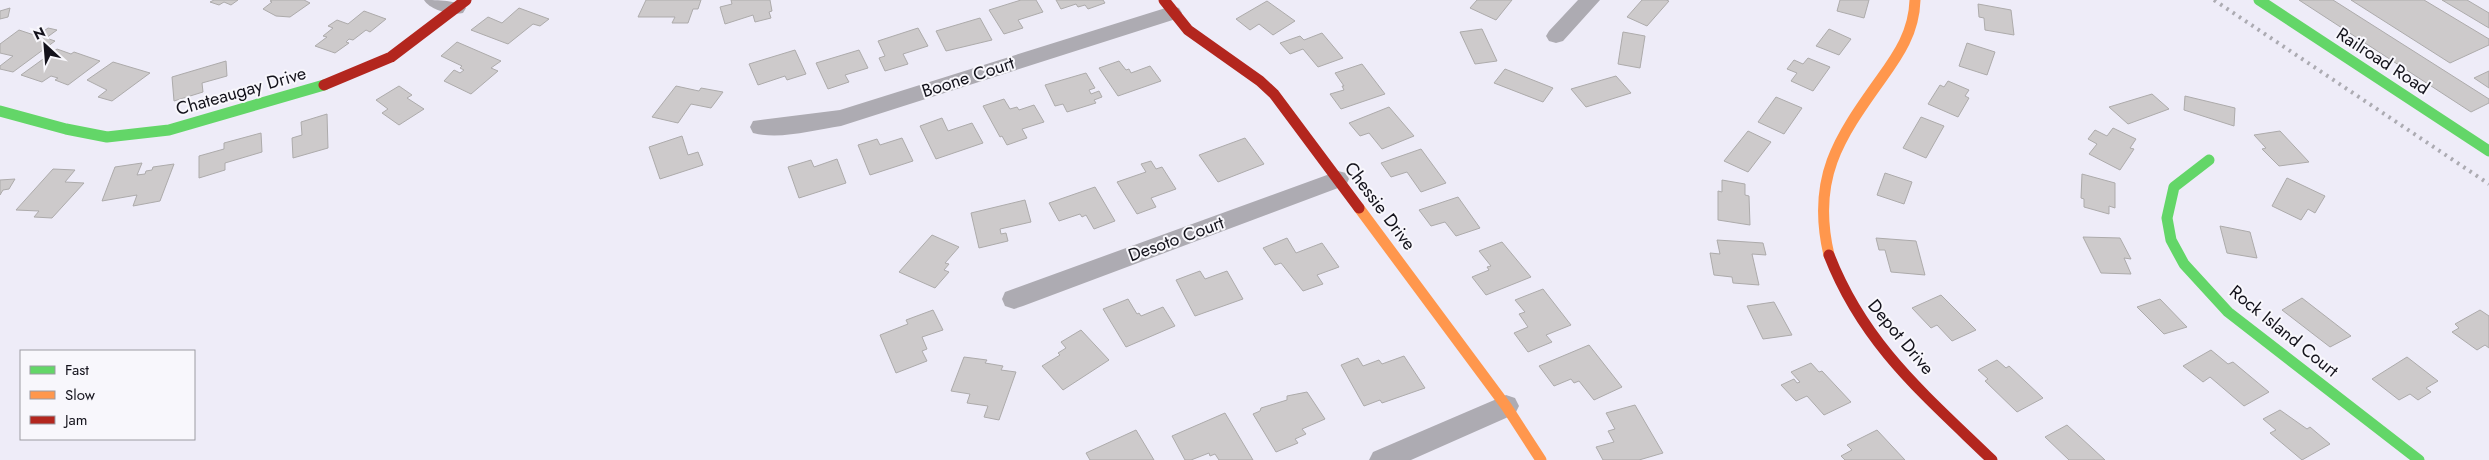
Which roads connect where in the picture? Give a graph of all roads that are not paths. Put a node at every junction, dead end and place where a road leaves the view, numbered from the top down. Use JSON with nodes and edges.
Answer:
{"nodes":[{"id":1,"x":434,"y":0,"type":"edge"},
{"id":2,"x":1590,"y":0,"type":"edge"},
{"id":3,"x":1915,"y":0,"type":"edge"},
{"id":4,"x":2259,"y":0,"type":"edge"},
{"id":5,"x":461,"y":4,"type":"edge"},
{"id":6,"x":1168,"y":6,"type":"edge"},
{"id":7,"x":1556,"y":36,"type":"dead end"},
{"id":8,"x":1,"y":113,"type":"edge"},
{"id":9,"x":761,"y":127,"type":"dead end"},
{"id":10,"x":2489,"y":151,"type":"edge"},
{"id":11,"x":2209,"y":160,"type":"dead end"},
{"id":12,"x":1338,"y":179,"type":"junction"},
{"id":13,"x":1014,"y":299,"type":"dead end"},
{"id":14,"x":1506,"y":406,"type":"junction"},
{"id":15,"x":1383,"y":460,"type":"edge"},
{"id":16,"x":1542,"y":460,"type":"edge"},
{"id":17,"x":1992,"y":460,"type":"edge"},
{"id":18,"x":2419,"y":460,"type":"edge"}],
"edges":[{"from":1,"to":5,"type":"street"},
{"from":2,"to":7,"type":"street"},
{"from":3,"to":17,"type":"street","name":"Depot Drive"},
{"from":4,"to":10,"type":"street","name":"Railroad Road"},
{"from":5,"to":8,"type":"street","name":"Chateaugay Drive"},
{"from":6,"to":9,"type":"street","name":"Boone Court"},
{"from":6,"to":12,"type":"street","name":"Chessie Drive"},
{"from":11,"to":18,"type":"street","name":"Rock Island Court"},
{"from":12,"to":13,"type":"street","name":"Desoto Court"},
{"from":12,"to":14,"type":"street","name":"Chessie Drive"},
{"from":14,"to":15,"type":"street"},
{"from":14,"to":16,"type":"street","name":"Chessie Drive"}]}
